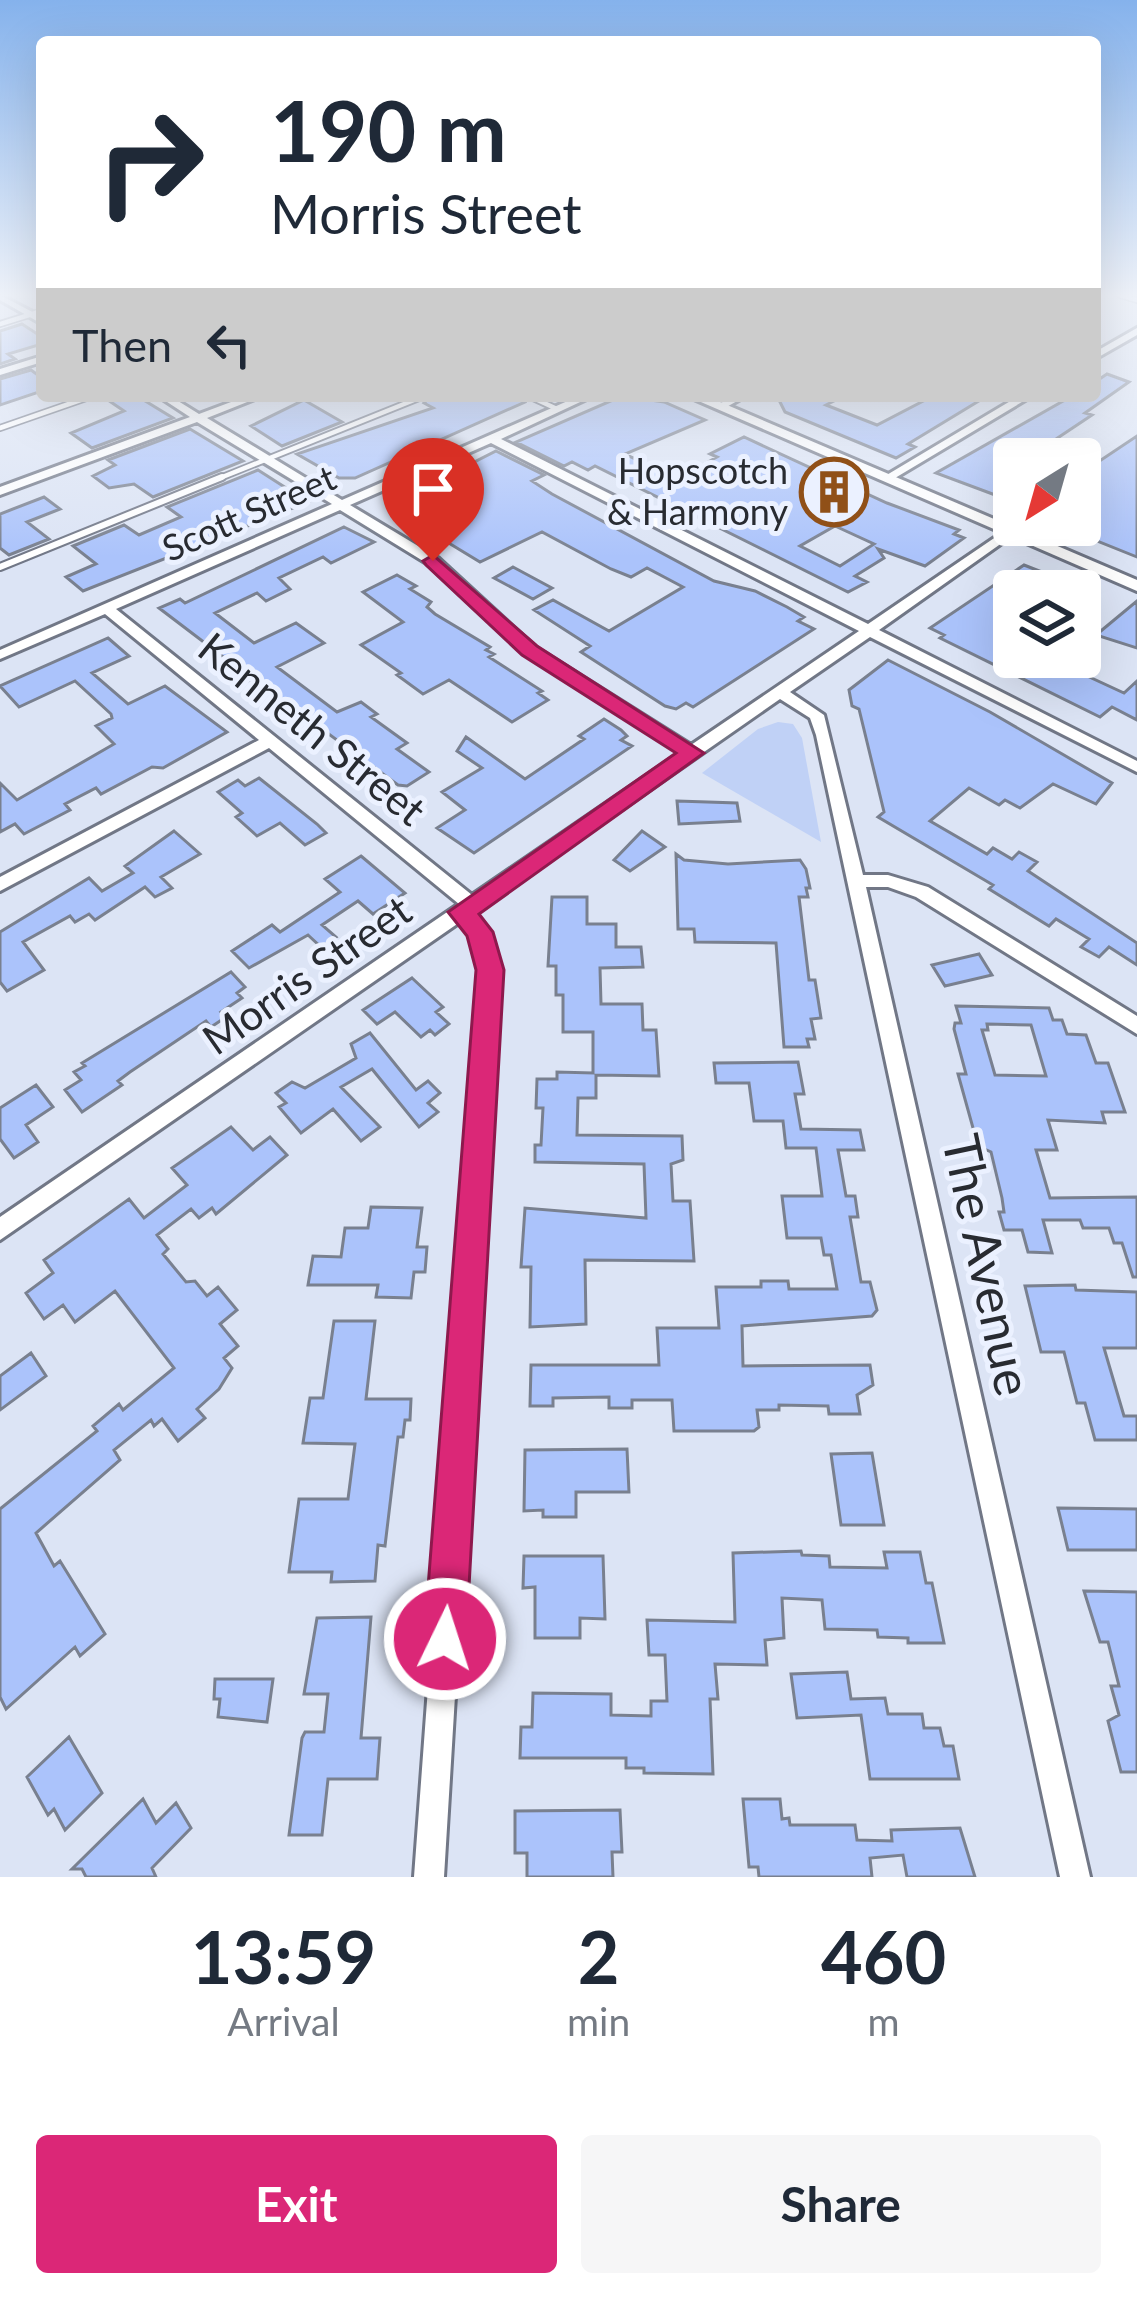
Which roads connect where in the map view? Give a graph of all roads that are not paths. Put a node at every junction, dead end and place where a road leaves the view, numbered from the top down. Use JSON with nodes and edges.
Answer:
{"nodes":[{"id":1,"x":75,"y":402,"type":"edge"},
{"id":2,"x":174,"y":402,"type":"edge"},
{"id":3,"x":241,"y":402,"type":"edge"},
{"id":4,"x":409,"y":402,"type":"edge"},
{"id":5,"x":541,"y":402,"type":"edge"},
{"id":6,"x":575,"y":402,"type":"edge"},
{"id":7,"x":709,"y":402,"type":"edge"},
{"id":8,"x":728,"y":402,"type":"edge"},
{"id":9,"x":1017,"y":402,"type":"edge"},
{"id":10,"x":719,"y":406,"type":"junction"},
{"id":11,"x":557,"y":410,"type":"junction"},
{"id":12,"x":199,"y":418,"type":"junction"},
{"id":13,"x":0,"y":428,"type":"edge"},
{"id":14,"x":491,"y":438,"type":"junction"},
{"id":15,"x":268,"y":459,"type":"junction"},
{"id":16,"x":886,"y":479,"type":"junction"},
{"id":17,"x":0,"y":491,"type":"edge"},
{"id":18,"x":342,"y":504,"type":"junction"},
{"id":19,"x":993,"y":526,"type":"edge"},
{"id":20,"x":993,"y":545,"type":"edge"},
{"id":21,"x":1041,"y":546,"type":"edge"},
{"id":22,"x":0,"y":567,"type":"edge"},
{"id":23,"x":1137,"y":586,"type":"edge"},
{"id":24,"x":107,"y":608,"type":"junction"},
{"id":25,"x":869,"y":631,"type":"junction"},
{"id":26,"x":0,"y":655,"type":"edge"},
{"id":27,"x":780,"y":693,"type":"junction"},
{"id":28,"x":269,"y":741,"type":"junction"},
{"id":29,"x":693,"y":753,"type":"junction"},
{"id":30,"x":1137,"y":767,"type":"edge"},
{"id":31,"x":858,"y":880,"type":"junction"},
{"id":32,"x":0,"y":885,"type":"edge"},
{"id":33,"x":467,"y":909,"type":"junction"},
{"id":34,"x":1137,"y":1027,"type":"edge"},
{"id":35,"x":0,"y":1230,"type":"edge"},
{"id":36,"x":429,"y":1877,"type":"edge"},
{"id":37,"x":1075,"y":1877,"type":"edge"}],
"edges":[{"from":1,"to":13,"type":"lane"},
{"from":2,"to":12,"type":"street"},
{"from":3,"to":12,"type":"street"},
{"from":4,"to":15,"type":"lane"},
{"from":5,"to":11,"type":"lane"},
{"from":6,"to":11,"type":"street","name":"Scott Street"},
{"from":7,"to":10,"type":"street"},
{"from":8,"to":10,"type":"street"},
{"from":9,"to":16,"type":"street"},
{"from":10,"to":16,"type":"street"},
{"from":11,"to":14,"type":"street","name":"Scott Street"},
{"from":12,"to":15,"type":"street"},
{"from":12,"to":17,"type":"street"},
{"from":14,"to":18,"type":"street","name":"Scott Street"},
{"from":14,"to":25,"type":"street"},
{"from":15,"to":18,"type":"street"},
{"from":15,"to":22,"type":"lane"},
{"from":16,"to":19,"type":"street"},
{"from":18,"to":24,"type":"street","name":"Scott Street"},
{"from":18,"to":29,"type":"street"},
{"from":20,"to":25,"type":"street","name":"Morris Street"},
{"from":21,"to":23,"type":"street"},
{"from":24,"to":26,"type":"street","name":"Scott Street"},
{"from":24,"to":28,"type":"street","name":"Kenneth Street"},
{"from":25,"to":27,"type":"street","name":"Morris Street"},
{"from":25,"to":30,"type":"street"},
{"from":27,"to":29,"type":"street","name":"Morris Street"},
{"from":27,"to":31,"type":"street","name":"The Avenue"},
{"from":28,"to":32,"type":"street"},
{"from":28,"to":33,"type":"street","name":"Kenneth Street"},
{"from":29,"to":33,"type":"street","name":"Morris Street"},
{"from":31,"to":34,"type":"street"},
{"from":31,"to":37,"type":"street","name":"The Avenue"},
{"from":33,"to":35,"type":"street","name":"Morris Street"},
{"from":33,"to":36,"type":"street"}]}
